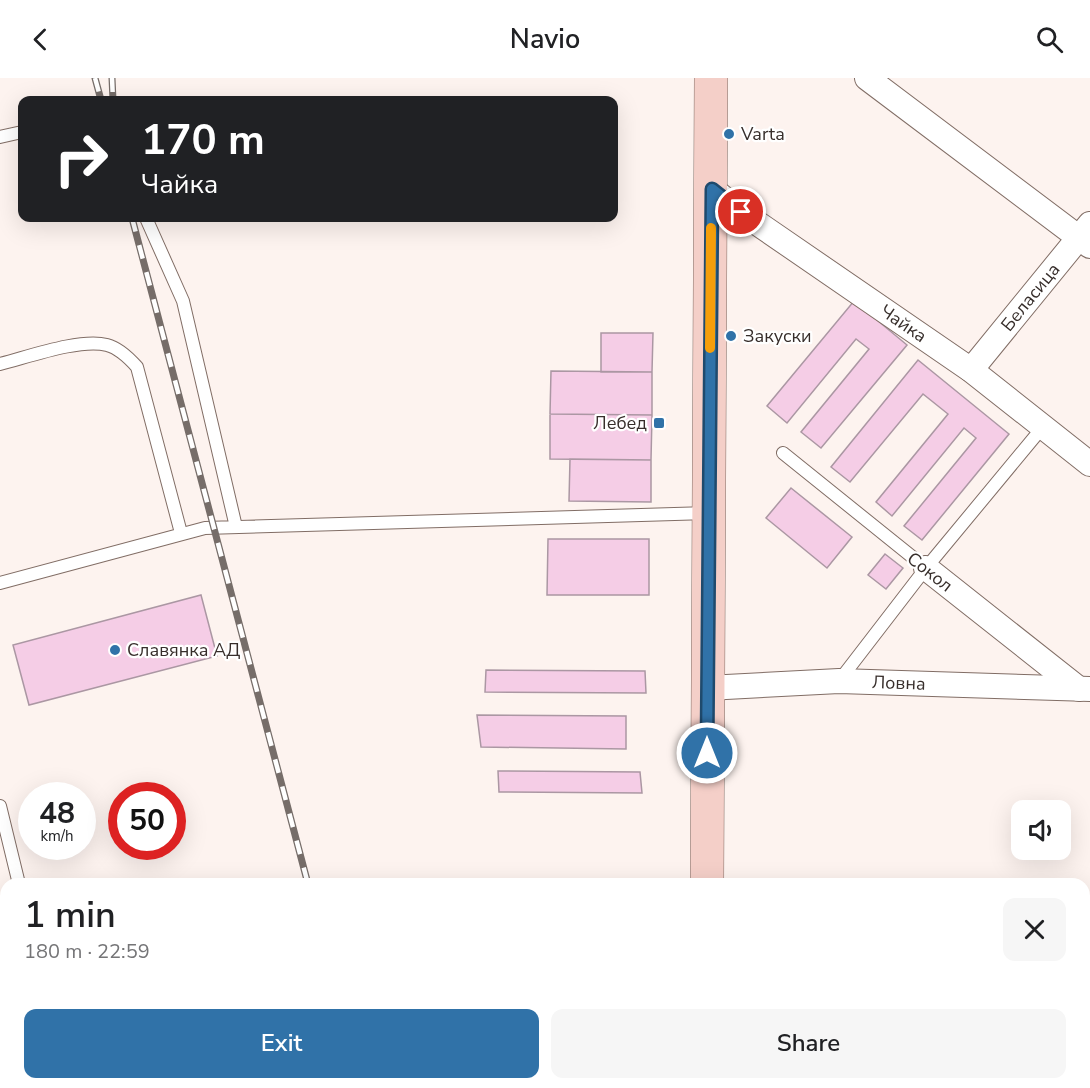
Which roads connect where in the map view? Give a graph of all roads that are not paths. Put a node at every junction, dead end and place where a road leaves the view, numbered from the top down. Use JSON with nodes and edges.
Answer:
{"nodes":[{"id":1,"x":711,"y":78,"type":"edge"},
{"id":2,"x":867,"y":78,"type":"edge"},
{"id":3,"x":18,"y":133,"type":"edge"},
{"id":4,"x":0,"y":137,"type":"edge"},
{"id":5,"x":712,"y":189,"type":"junction"},
{"id":6,"x":148,"y":222,"type":"edge"},
{"id":7,"x":1086,"y":236,"type":"edge"},
{"id":8,"x":0,"y":364,"type":"edge"},
{"id":9,"x":971,"y":370,"type":"junction"},
{"id":10,"x":1042,"y":428,"type":"junction"},
{"id":11,"x":783,"y":453,"type":"dead end"},
{"id":12,"x":1090,"y":464,"type":"edge"},
{"id":13,"x":708,"y":513,"type":"junction"},
{"id":14,"x":236,"y":527,"type":"junction"},
{"id":15,"x":181,"y":533,"type":"junction"},
{"id":16,"x":926,"y":568,"type":"junction"},
{"id":17,"x":0,"y":583,"type":"edge"},
{"id":18,"x":839,"y":681,"type":"junction"},
{"id":19,"x":706,"y":688,"type":"junction"},
{"id":20,"x":1084,"y":689,"type":"edge"},
{"id":21,"x":0,"y":806,"type":"edge"},
{"id":22,"x":18,"y":878,"type":"edge"},
{"id":23,"x":707,"y":878,"type":"edge"}],
"edges":[{"from":1,"to":5,"type":"main road"},
{"from":2,"to":7,"type":"street"},
{"from":3,"to":4,"type":"lane"},
{"from":5,"to":9,"type":"street","name":"Чайка"},
{"from":5,"to":13,"type":"main road"},
{"from":6,"to":14,"type":"lane"},
{"from":7,"to":9,"type":"street","name":"Беласица"},
{"from":8,"to":15,"type":"lane"},
{"from":9,"to":10,"type":"street","name":"Чайка"},
{"from":10,"to":12,"type":"street","name":"Чайка"},
{"from":10,"to":16,"type":"lane"},
{"from":11,"to":16,"type":"lane","name":"Сокол"},
{"from":13,"to":14,"type":"lane"},
{"from":13,"to":19,"type":"main road"},
{"from":14,"to":15,"type":"lane"},
{"from":15,"to":17,"type":"lane"},
{"from":16,"to":18,"type":"lane"},
{"from":16,"to":20,"type":"street","name":"Сокол"},
{"from":18,"to":19,"type":"street","name":"Ловна"},
{"from":18,"to":20,"type":"street","name":"Ловна"},
{"from":19,"to":23,"type":"main road"},
{"from":21,"to":22,"type":"lane"}]}
